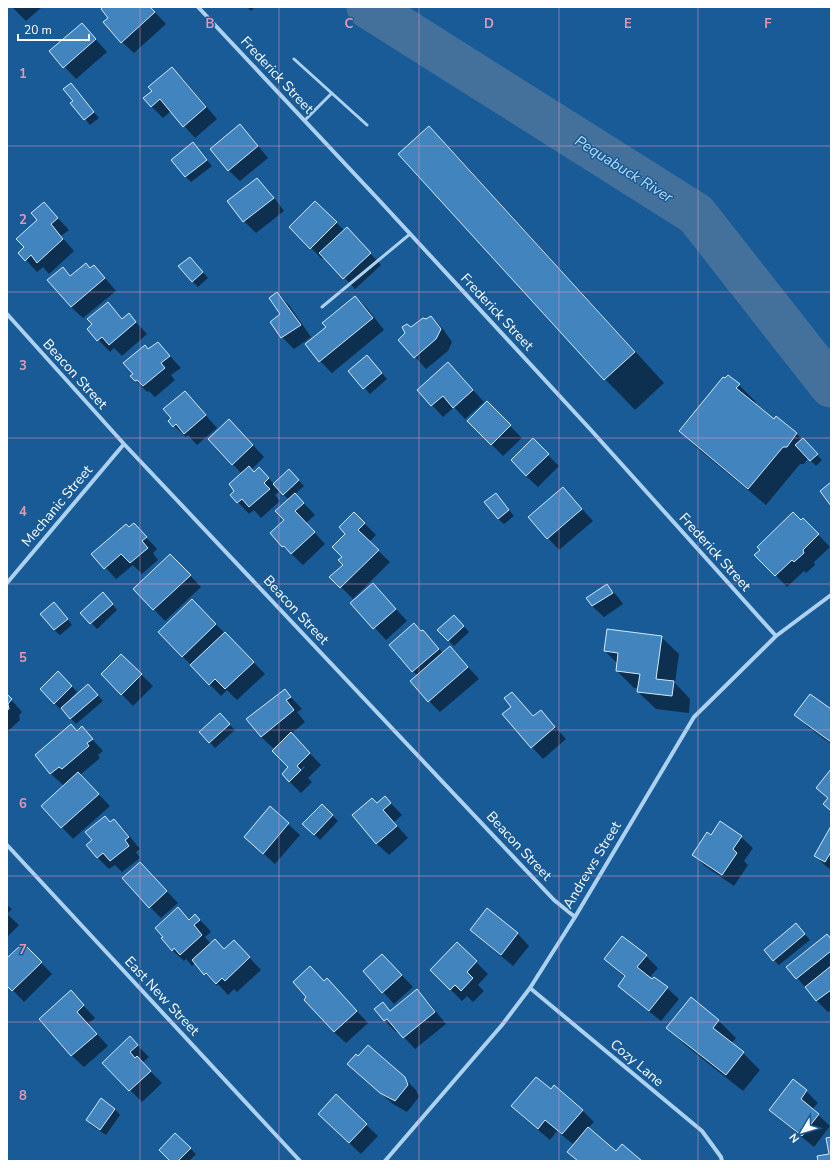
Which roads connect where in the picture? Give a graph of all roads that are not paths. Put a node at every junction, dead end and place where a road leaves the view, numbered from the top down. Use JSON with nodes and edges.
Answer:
{"nodes":[{"id":1,"x":198,"y":7,"type":"edge"},
{"id":2,"x":294,"y":59,"type":"dead end"},
{"id":3,"x":332,"y":93,"type":"junction"},
{"id":4,"x":304,"y":120,"type":"junction"},
{"id":5,"x":367,"y":124,"type":"dead end"},
{"id":6,"x":410,"y":234,"type":"junction"},
{"id":7,"x":322,"y":307,"type":"dead end"},
{"id":8,"x":7,"y":314,"type":"edge"},
{"id":9,"x":124,"y":444,"type":"junction"},
{"id":10,"x":7,"y":582,"type":"edge"},
{"id":11,"x":831,"y":595,"type":"edge"},
{"id":12,"x":776,"y":636,"type":"junction"},
{"id":13,"x":7,"y":845,"type":"edge"},
{"id":14,"x":575,"y":917,"type":"junction"},
{"id":15,"x":530,"y":988,"type":"junction"},
{"id":16,"x":300,"y":1161,"type":"edge"},
{"id":17,"x":385,"y":1161,"type":"edge"},
{"id":18,"x":722,"y":1161,"type":"edge"}],
"edges":[{"from":1,"to":4,"type":"street","name":"Frederick Street"},
{"from":2,"to":3,"type":"lane"},
{"from":3,"to":4,"type":"lane"},
{"from":3,"to":5,"type":"lane"},
{"from":4,"to":6,"type":"street","name":"Frederick Street"},
{"from":6,"to":7,"type":"lane"},
{"from":6,"to":12,"type":"street","name":"Frederick Street"},
{"from":8,"to":9,"type":"street","name":"Beacon Street"},
{"from":9,"to":10,"type":"street","name":"Mechanic Street"},
{"from":9,"to":14,"type":"street","name":"Beacon Street"},
{"from":11,"to":12,"type":"street","name":"Andrews Street"},
{"from":12,"to":14,"type":"street","name":"Andrews Street"},
{"from":13,"to":16,"type":"street","name":"East New Street"},
{"from":14,"to":15,"type":"street","name":"Andrews Street"},
{"from":15,"to":17,"type":"street","name":"Andrews Street"},
{"from":15,"to":18,"type":"street","name":"Cozy Lane"}]}
